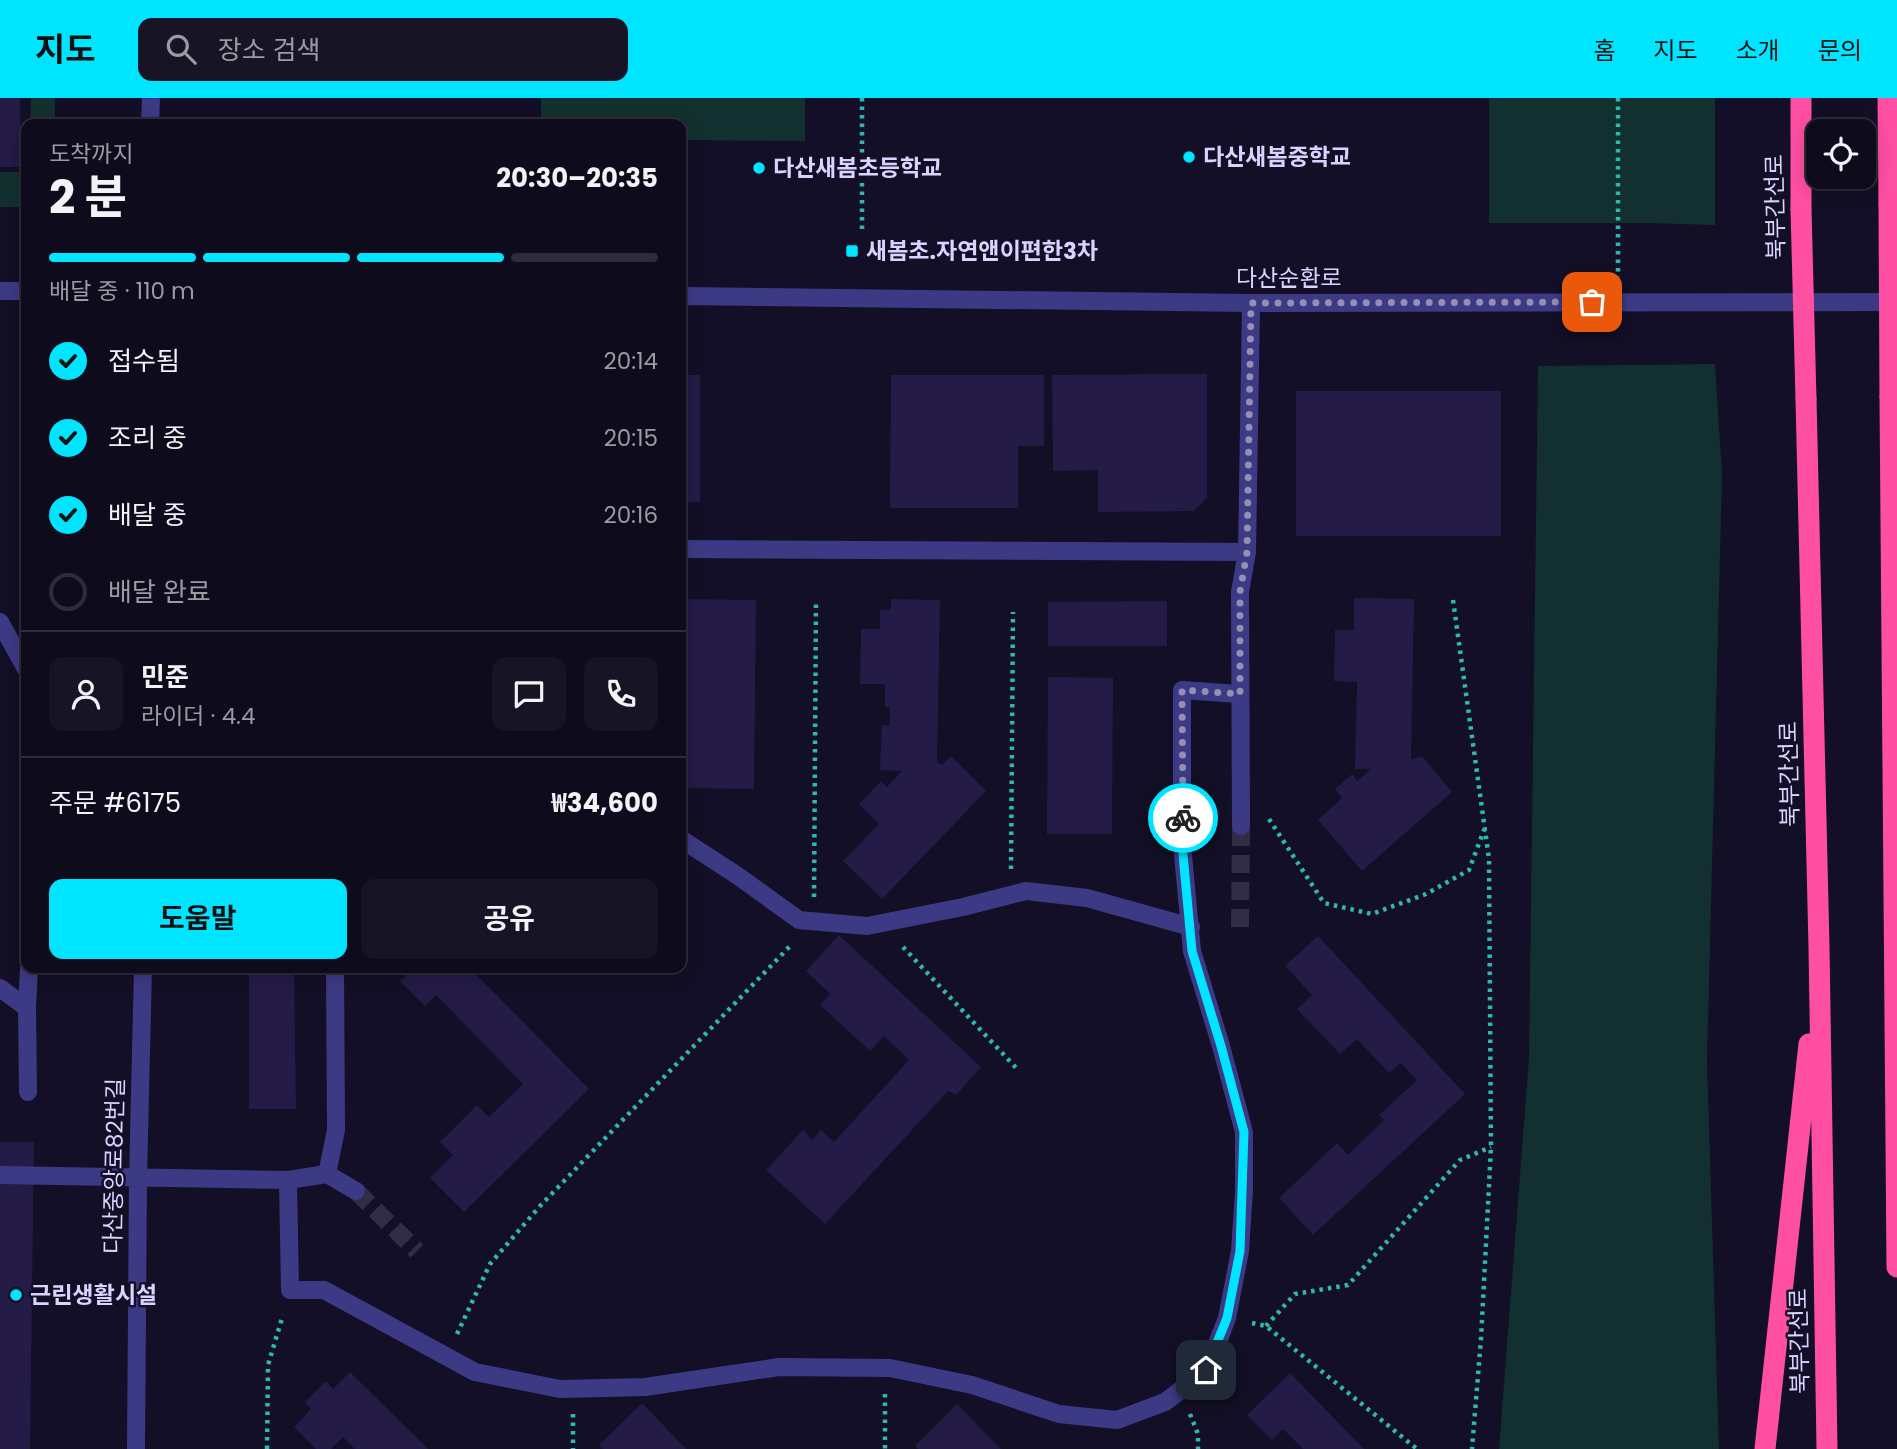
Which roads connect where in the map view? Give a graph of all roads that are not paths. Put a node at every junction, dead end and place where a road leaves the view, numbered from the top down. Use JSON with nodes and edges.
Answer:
{"nodes":[{"id":1,"x":150,"y":98,"type":"edge"},
{"id":2,"x":1801,"y":98,"type":"edge"},
{"id":3,"x":1888,"y":98,"type":"edge"},
{"id":4,"x":150,"y":119,"type":"edge"},
{"id":5,"x":0,"y":291,"type":"edge"},
{"id":6,"x":21,"y":291,"type":"edge"},
{"id":7,"x":686,"y":296,"type":"edge"},
{"id":8,"x":1897,"y":302,"type":"edge"},
{"id":9,"x":1251,"y":303,"type":"junction"},
{"id":10,"x":686,"y":549,"type":"edge"},
{"id":11,"x":1247,"y":552,"type":"junction"},
{"id":12,"x":0,"y":622,"type":"edge"},
{"id":13,"x":21,"y":660,"type":"edge"},
{"id":14,"x":1240,"y":694,"type":"junction"},
{"id":15,"x":1241,"y":826,"type":"tunnel mouth"},
{"id":16,"x":686,"y":842,"type":"edge"},
{"id":17,"x":1191,"y":927,"type":"junction"},
{"id":18,"x":1819,"y":947,"type":"junction"},
{"id":19,"x":29,"y":973,"type":"edge"},
{"id":20,"x":143,"y":973,"type":"edge"},
{"id":21,"x":335,"y":973,"type":"edge"},
{"id":22,"x":1896,"y":978,"type":"edge"},
{"id":23,"x":0,"y":988,"type":"edge"},
{"id":24,"x":27,"y":1008,"type":"junction"},
{"id":25,"x":28,"y":1092,"type":"dead end"},
{"id":26,"x":327,"y":1174,"type":"junction"},
{"id":27,"x":0,"y":1175,"type":"edge"},
{"id":28,"x":138,"y":1178,"type":"junction"},
{"id":29,"x":288,"y":1180,"type":"junction"},
{"id":30,"x":356,"y":1191,"type":"tunnel mouth"},
{"id":31,"x":1897,"y":1267,"type":"edge"},
{"id":32,"x":136,"y":1449,"type":"edge"},
{"id":33,"x":1765,"y":1449,"type":"edge"},
{"id":34,"x":1827,"y":1449,"type":"edge"}],
"edges":[{"from":1,"to":4,"type":"street"},
{"from":2,"to":18,"type":"highway","name":"북부간선로","bridge":true},
{"from":3,"to":22,"type":"highway","bridge":true},
{"from":5,"to":6,"type":"street"},
{"from":7,"to":9,"type":"street","name":"다산순환로"},
{"from":8,"to":9,"type":"street","name":"다산순환로"},
{"from":9,"to":11,"type":"street"},
{"from":10,"to":11,"type":"street"},
{"from":11,"to":14,"type":"street"},
{"from":12,"to":13,"type":"street"},
{"from":14,"to":15,"type":"street"},
{"from":14,"to":17,"type":"street"},
{"from":16,"to":17,"type":"street"},
{"from":17,"to":29,"type":"street"},
{"from":18,"to":33,"type":"highway"},
{"from":18,"to":34,"type":"highway","name":"북부간선로"},
{"from":19,"to":24,"type":"street"},
{"from":20,"to":28,"type":"street","name":"다산중앙로82번길"},
{"from":21,"to":26,"type":"street"},
{"from":22,"to":31,"type":"highway"},
{"from":23,"to":24,"type":"street"},
{"from":24,"to":25,"type":"street"},
{"from":26,"to":29,"type":"street"},
{"from":26,"to":30,"type":"street"},
{"from":27,"to":28,"type":"street"},
{"from":28,"to":29,"type":"street"},
{"from":28,"to":32,"type":"street","name":"다산중앙로82번길"}]}
